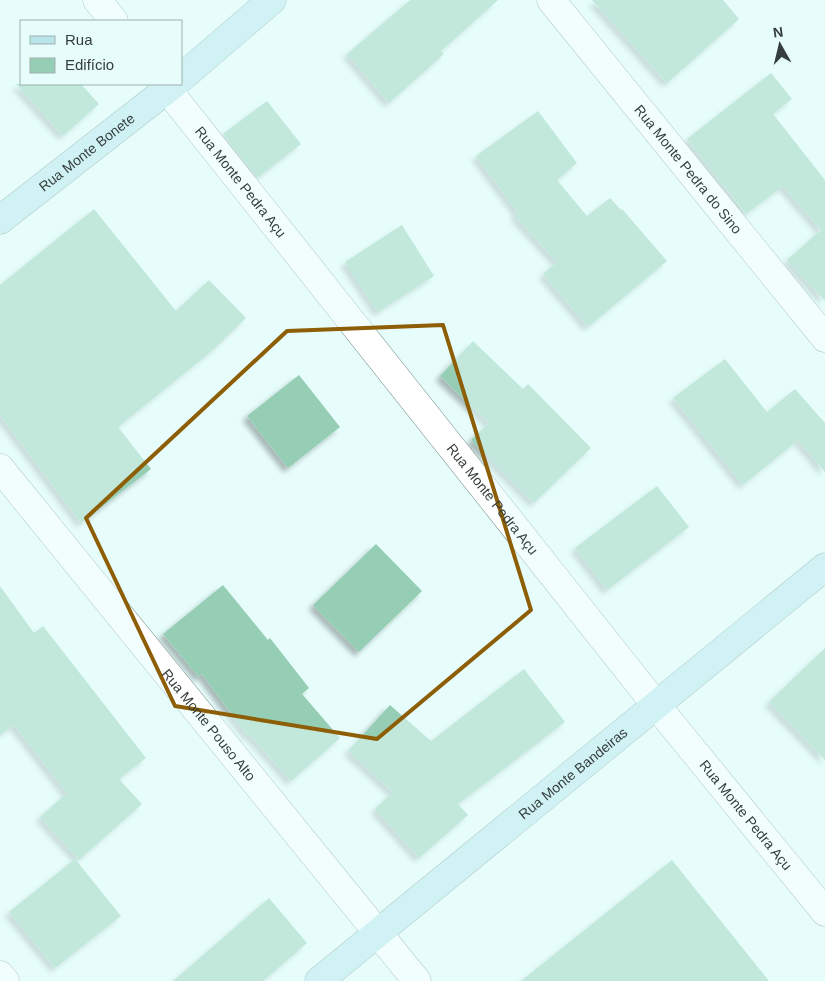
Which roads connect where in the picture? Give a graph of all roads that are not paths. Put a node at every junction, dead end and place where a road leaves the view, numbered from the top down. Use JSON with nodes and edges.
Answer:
{"nodes":[{"id":1,"x":97,"y":0,"type":"edge"},
{"id":2,"x":272,"y":0,"type":"edge"},
{"id":3,"x":552,"y":0,"type":"edge"},
{"id":4,"x":113,"y":20,"type":"edge"},
{"id":5,"x":182,"y":76,"type":"edge"},
{"id":6,"x":171,"y":85,"type":"edge"},
{"id":7,"x":173,"y":85,"type":"edge"},
{"id":8,"x":0,"y":220,"type":"edge"},
{"id":9,"x":825,"y":338,"type":"edge"},
{"id":10,"x":0,"y":468,"type":"edge"},
{"id":11,"x":825,"y":567,"type":"edge"},
{"id":12,"x":656,"y":705,"type":"junction"},
{"id":13,"x":825,"y":912,"type":"edge"},
{"id":14,"x":378,"y":933,"type":"junction"},
{"id":15,"x":0,"y":975,"type":"edge"},
{"id":16,"x":5,"y":981,"type":"edge"},
{"id":17,"x":319,"y":981,"type":"edge"},
{"id":18,"x":418,"y":981,"type":"edge"}],
"edges":[{"from":1,"to":4,"type":"street"},
{"from":2,"to":5,"type":"main road","name":"Rua Monte Bonete"},
{"from":3,"to":9,"type":"street","name":"Rua Monte Pedra do Sino"},
{"from":6,"to":8,"type":"main road","name":"Rua Monte Bonete"},
{"from":7,"to":12,"type":"street","name":"Rua Monte Pedra Açu"},
{"from":10,"to":14,"type":"street","name":"Rua Monte Pouso Alto"},
{"from":11,"to":12,"type":"main road","name":"Rua Monte Bandeiras"},
{"from":12,"to":13,"type":"street","name":"Rua Monte Pedra Açu"},
{"from":12,"to":14,"type":"main road","name":"Rua Monte Bandeiras"},
{"from":14,"to":17,"type":"main road","name":"Rua Monte Bandeiras"},
{"from":14,"to":18,"type":"street","name":"Rua Monte Pouso Alto"},
{"from":15,"to":16,"type":"street"}]}
